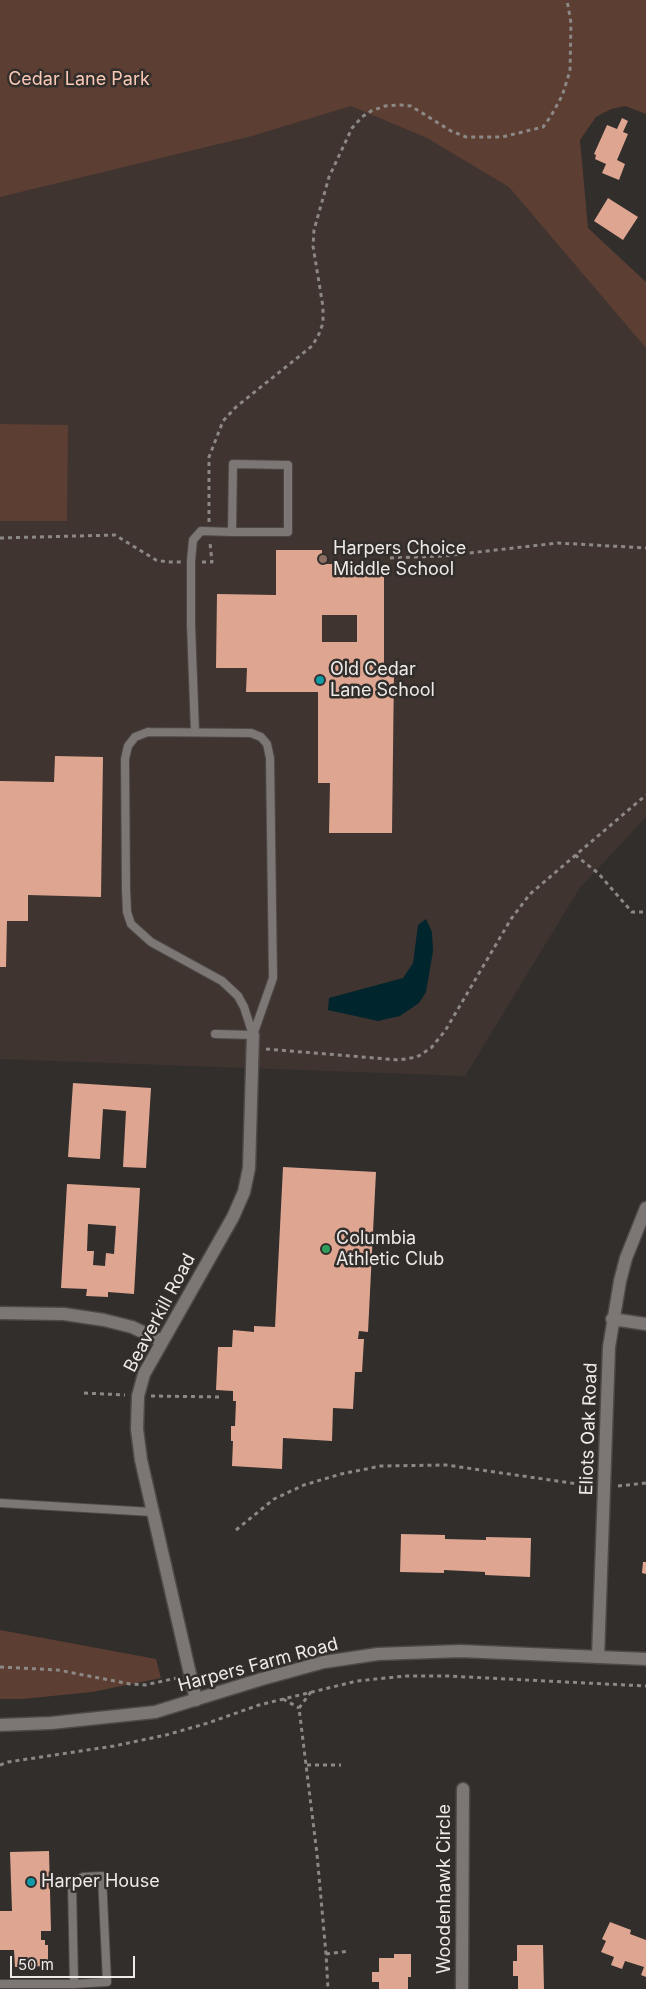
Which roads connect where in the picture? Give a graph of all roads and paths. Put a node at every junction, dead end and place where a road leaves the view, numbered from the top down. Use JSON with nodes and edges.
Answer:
{"nodes":[{"id":1,"x":567,"y":0,"type":"edge"},
{"id":2,"x":210,"y":531,"type":"junction"},
{"id":3,"x":232,"y":532,"type":"junction"},
{"id":4,"x":0,"y":538,"type":"edge"},
{"id":5,"x":646,"y":548,"type":"edge"},
{"id":6,"x":390,"y":558,"type":"dead end"},
{"id":7,"x":191,"y":561,"type":"junction"},
{"id":8,"x":195,"y":732,"type":"junction"},
{"id":9,"x":646,"y":795,"type":"edge"},
{"id":10,"x":575,"y":855,"type":"junction"},
{"id":11,"x":646,"y":912,"type":"edge"},
{"id":12,"x":215,"y":1034,"type":"dead end"},
{"id":13,"x":253,"y":1035,"type":"junction"},
{"id":14,"x":253,"y":1048,"type":"junction"},
{"id":15,"x":646,"y":1208,"type":"edge"},
{"id":16,"x":0,"y":1313,"type":"edge"},
{"id":17,"x":612,"y":1319,"type":"junction"},
{"id":18,"x":646,"y":1324,"type":"edge"},
{"id":19,"x":162,"y":1341,"type":"junction"},
{"id":20,"x":646,"y":1483,"type":"edge"},
{"id":21,"x":605,"y":1487,"type":"junction"},
{"id":22,"x":0,"y":1503,"type":"edge"},
{"id":23,"x":152,"y":1512,"type":"junction"},
{"id":24,"x":236,"y":1530,"type":"dead end"},
{"id":25,"x":598,"y":1657,"type":"junction"},
{"id":26,"x":646,"y":1659,"type":"edge"},
{"id":27,"x":0,"y":1667,"type":"edge"},
{"id":28,"x":191,"y":1674,"type":"junction"},
{"id":29,"x":646,"y":1686,"type":"edge"},
{"id":30,"x":311,"y":1691,"type":"junction"},
{"id":31,"x":282,"y":1699,"type":"junction"},
{"id":32,"x":196,"y":1700,"type":"junction"},
{"id":33,"x":298,"y":1708,"type":"junction"},
{"id":34,"x":0,"y":1725,"type":"edge"},
{"id":35,"x":0,"y":1765,"type":"edge"},
{"id":36,"x":306,"y":1765,"type":"junction"},
{"id":37,"x":341,"y":1766,"type":"dead end"},
{"id":38,"x":463,"y":1789,"type":"dead end"},
{"id":39,"x":348,"y":1951,"type":"dead end"},
{"id":40,"x":326,"y":1954,"type":"junction"},
{"id":41,"x":0,"y":1984,"type":"edge"},
{"id":42,"x":74,"y":1984,"type":"junction"},
{"id":43,"x":328,"y":1989,"type":"edge"},
{"id":44,"x":462,"y":1989,"type":"edge"}],
"edges":[{"from":1,"to":2,"type":"path"},
{"from":2,"to":3,"type":"lane"},
{"from":2,"to":7,"type":"lane"},
{"from":2,"to":7,"type":"path"},
{"from":3,"to":3,"type":"lane"},
{"from":4,"to":7,"type":"path"},
{"from":5,"to":6,"type":"path"},
{"from":7,"to":8,"type":"lane"},
{"from":8,"to":13,"type":"lane"},
{"from":8,"to":13,"type":"lane"},
{"from":9,"to":10,"type":"path"},
{"from":10,"to":11,"type":"path"},
{"from":10,"to":14,"type":"path"},
{"from":12,"to":13,"type":"lane"},
{"from":13,"to":14,"type":"street","name":"Beaverkill Road"},
{"from":14,"to":19,"type":"street","name":"Beaverkill Road"},
{"from":15,"to":17,"type":"street","name":"Eliots Oak Road"},
{"from":16,"to":19,"type":"street"},
{"from":17,"to":18,"type":"street"},
{"from":17,"to":21,"type":"street","name":"Eliots Oak Road"},
{"from":19,"to":23,"type":"street","name":"Beaverkill Road"},
{"from":20,"to":21,"type":"path"},
{"from":21,"to":24,"type":"path"},
{"from":21,"to":25,"type":"street","name":"Eliots Oak Road"},
{"from":22,"to":23,"type":"lane"},
{"from":23,"to":28,"type":"street","name":"Beaverkill Road"},
{"from":25,"to":26,"type":"street","name":"Harpers Farm Road"},
{"from":25,"to":32,"type":"street","name":"Harpers Farm Road"},
{"from":27,"to":28,"type":"path"},
{"from":28,"to":32,"type":"street","name":"Beaverkill Road"},
{"from":29,"to":30,"type":"path"},
{"from":30,"to":31,"type":"path"},
{"from":30,"to":33,"type":"path"},
{"from":31,"to":33,"type":"path"},
{"from":31,"to":35,"type":"path"},
{"from":32,"to":34,"type":"street","name":"Harpers Farm Road"},
{"from":33,"to":36,"type":"path"},
{"from":36,"to":37,"type":"path"},
{"from":36,"to":40,"type":"path"},
{"from":38,"to":44,"type":"street","name":"Woodenhawk Circle"},
{"from":39,"to":40,"type":"path"},
{"from":40,"to":43,"type":"path"},
{"from":41,"to":42,"type":"lane"},
{"from":42,"to":42,"type":"lane"}]}
